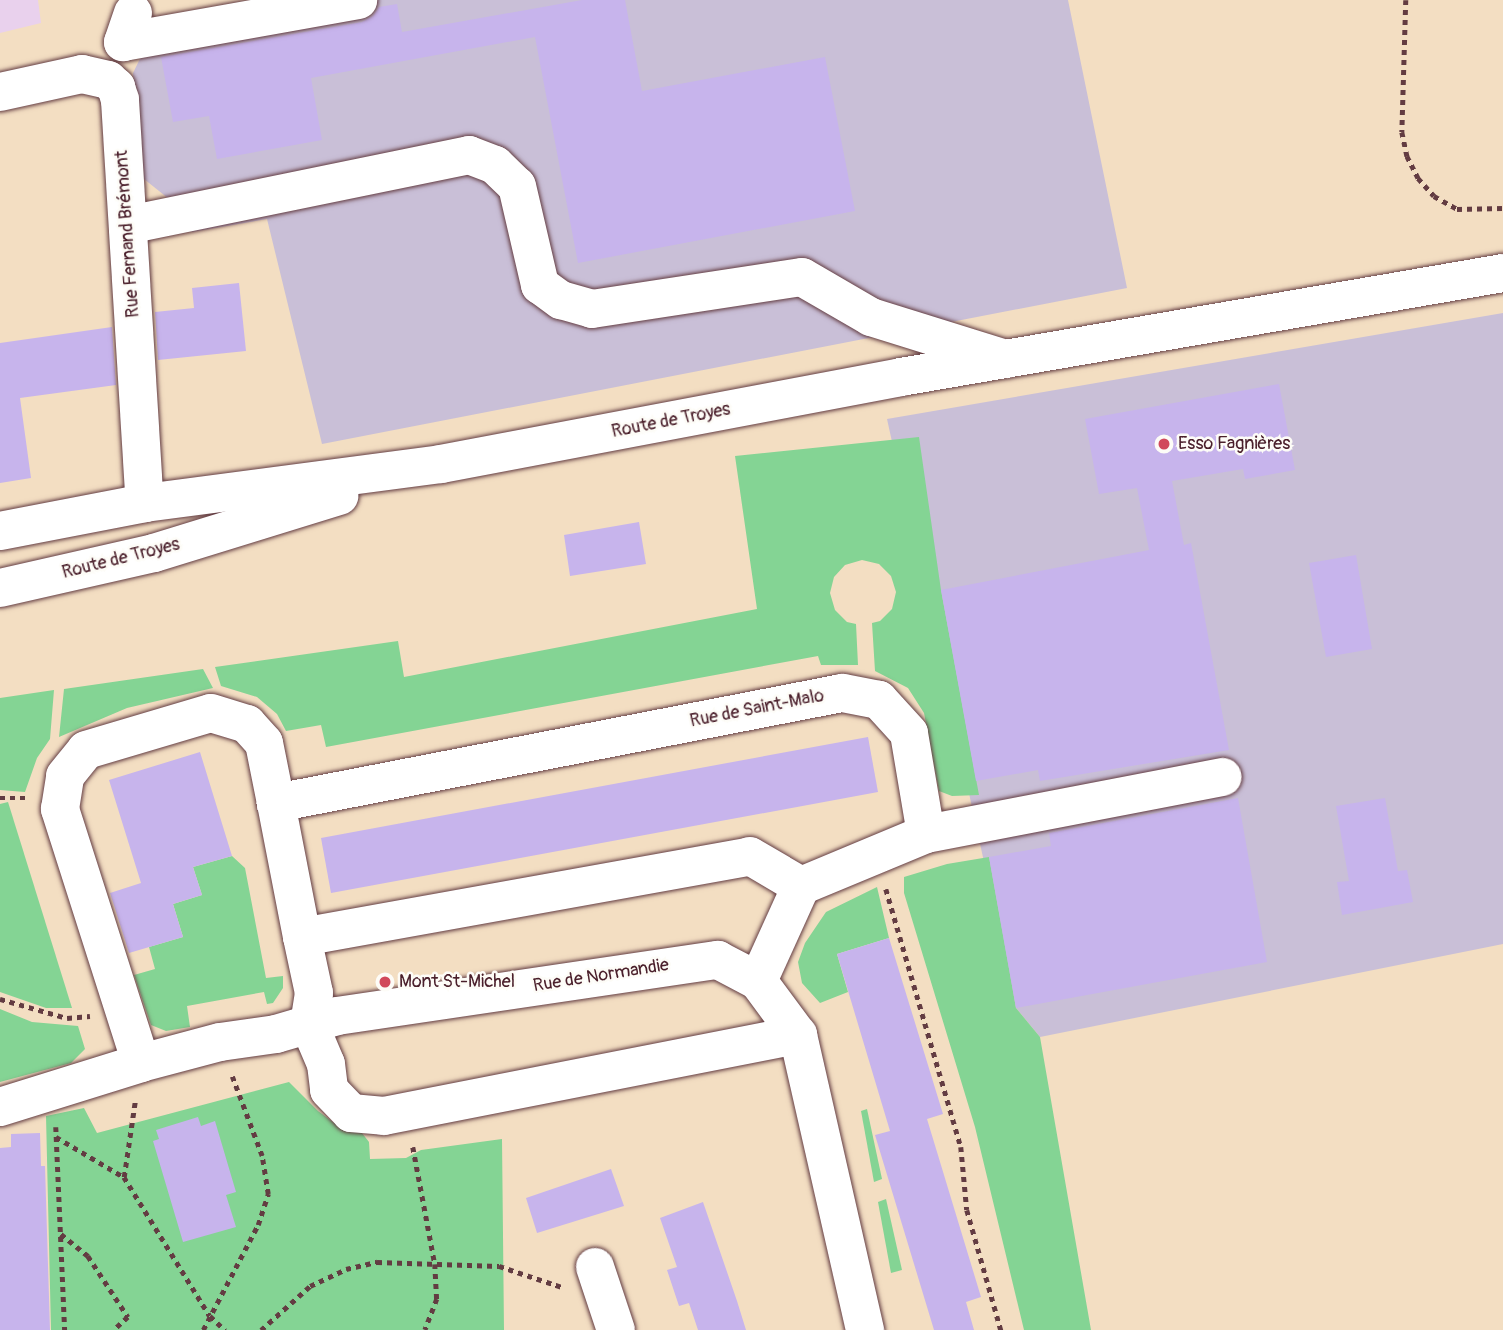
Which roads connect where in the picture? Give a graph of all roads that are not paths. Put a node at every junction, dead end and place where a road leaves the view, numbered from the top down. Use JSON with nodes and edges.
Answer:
{"nodes":[{"id":1,"x":358,"y":0,"type":"edge"},
{"id":2,"x":108,"y":80,"type":"junction"},
{"id":3,"x":0,"y":92,"type":"edge"},
{"id":4,"x":128,"y":225,"type":"junction"},
{"id":5,"x":1503,"y":273,"type":"edge"},
{"id":6,"x":1006,"y":359,"type":"junction"},
{"id":7,"x":441,"y":464,"type":"junction"},
{"id":8,"x":145,"y":503,"type":"junction"},
{"id":9,"x":0,"y":531,"type":"edge"},
{"id":10,"x":0,"y":588,"type":"edge"},
{"id":11,"x":1223,"y":777,"type":"dead end"},
{"id":12,"x":276,"y":803,"type":"junction"},
{"id":13,"x":926,"y":834,"type":"junction"},
{"id":14,"x":801,"y":886,"type":"junction"},
{"id":15,"x":302,"y":937,"type":"junction"},
{"id":16,"x":758,"y":982,"type":"junction"},
{"id":17,"x":309,"y":1024,"type":"junction"},
{"id":18,"x":798,"y":1035,"type":"junction"},
{"id":19,"x":141,"y":1063,"type":"junction"},
{"id":20,"x":0,"y":1107,"type":"edge"},
{"id":21,"x":865,"y":1330,"type":"edge"}],
"edges":[{"from":1,"to":2,"type":"street"},
{"from":2,"to":3,"type":"street"},
{"from":2,"to":4,"type":"street","name":"Rue Fernand Brémont"},
{"from":4,"to":6,"type":"street"},
{"from":4,"to":8,"type":"street","name":"Rue Fernand Brémont"},
{"from":5,"to":6,"type":"street","name":"Route de Troyes"},
{"from":6,"to":7,"type":"street","name":"Route de Troyes"},
{"from":7,"to":8,"type":"street","name":"Route de Troyes"},
{"from":7,"to":10,"type":"street","name":"Route de Troyes"},
{"from":8,"to":9,"type":"street","name":"Route de Troyes"},
{"from":11,"to":13,"type":"street"},
{"from":12,"to":13,"type":"street","name":"Rue de Saint-Malo"},
{"from":12,"to":15,"type":"street"},
{"from":12,"to":19,"type":"street"},
{"from":13,"to":14,"type":"street"},
{"from":14,"to":15,"type":"street"},
{"from":14,"to":16,"type":"street"},
{"from":15,"to":17,"type":"street"},
{"from":16,"to":17,"type":"street","name":"Rue de Normandie"},
{"from":16,"to":18,"type":"street","name":"Rue de Normandie"},
{"from":17,"to":18,"type":"street"},
{"from":17,"to":19,"type":"street","name":"Rue de Normandie"},
{"from":18,"to":21,"type":"street","name":"Rue de Normandie"},
{"from":19,"to":20,"type":"street","name":"Rue de Normandie"}]}
